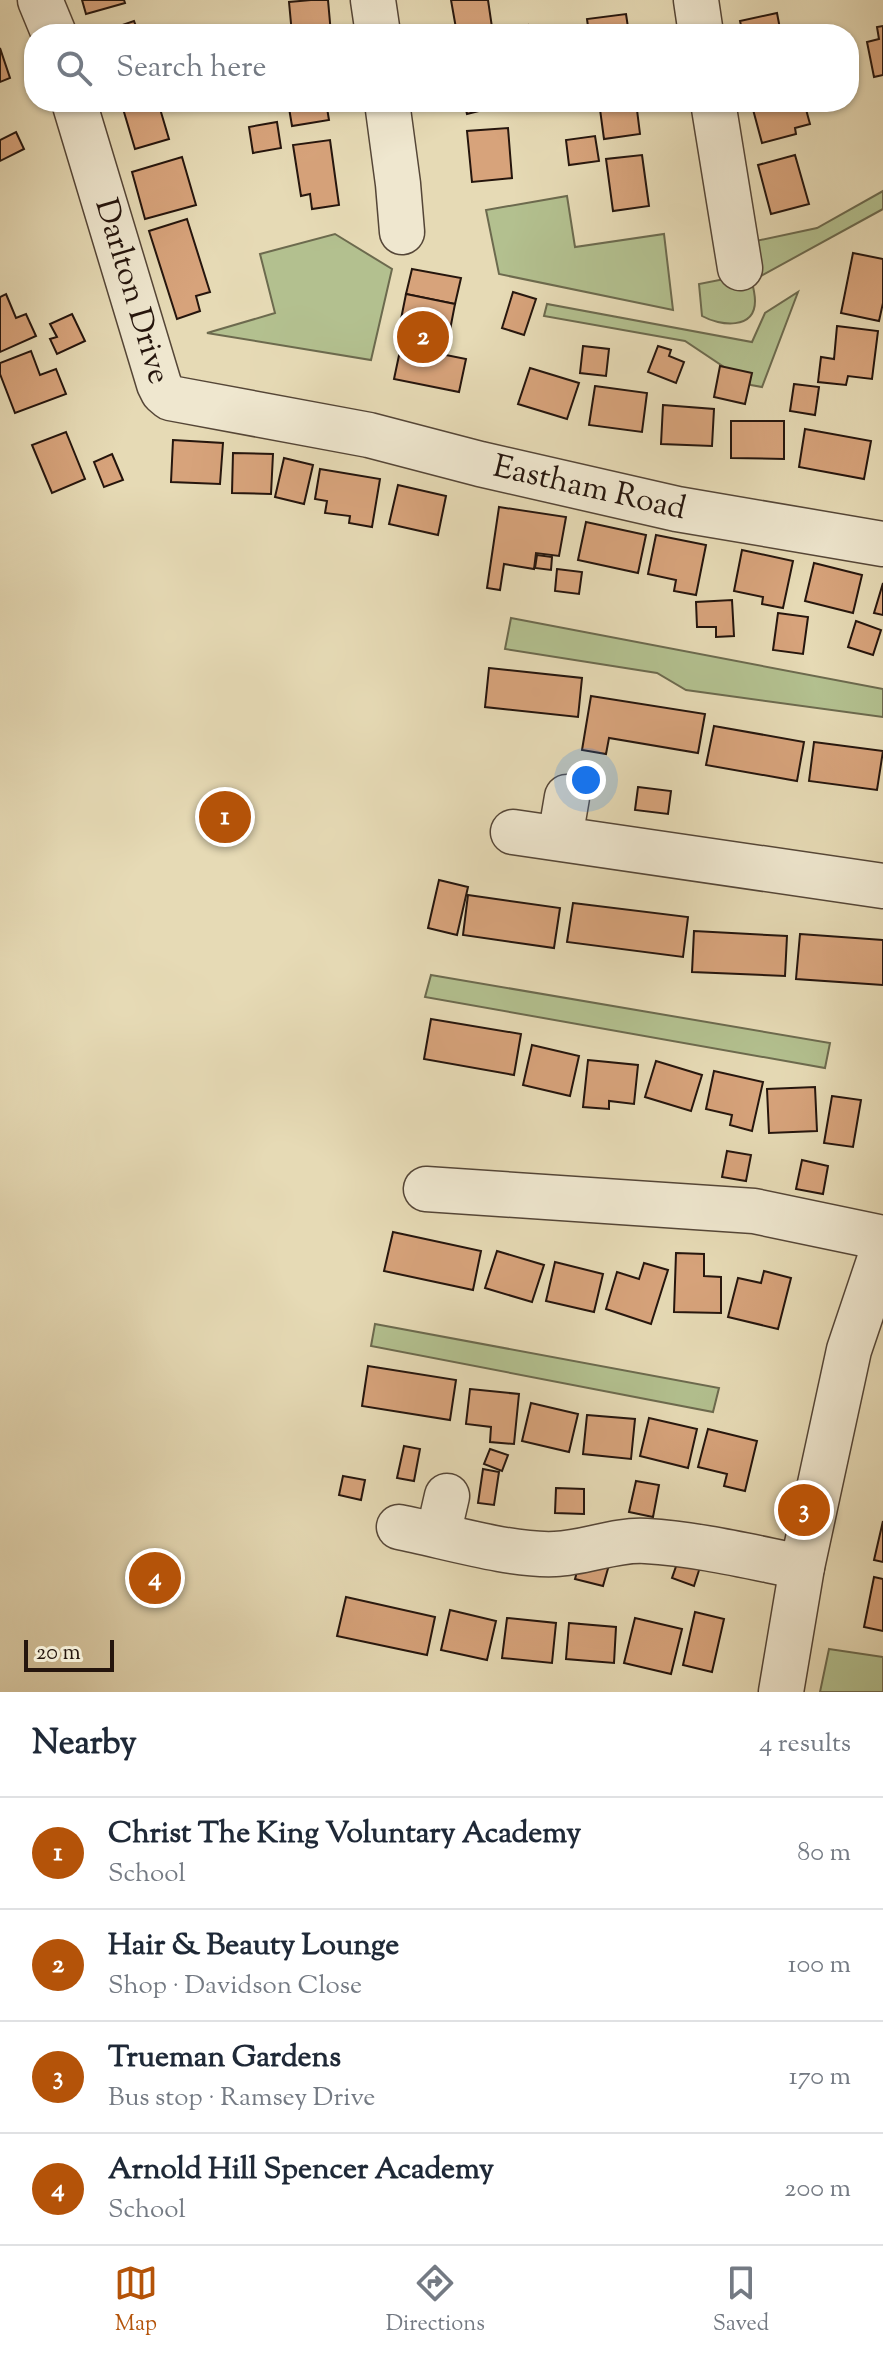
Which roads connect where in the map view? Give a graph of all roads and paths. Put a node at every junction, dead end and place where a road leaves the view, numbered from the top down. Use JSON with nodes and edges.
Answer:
{"nodes":[{"id":1,"x":40,"y":0,"type":"edge"},
{"id":2,"x":373,"y":0,"type":"edge"},
{"id":3,"x":696,"y":0,"type":"edge"},
{"id":4,"x":50,"y":24,"type":"edge"},
{"id":5,"x":377,"y":24,"type":"edge"},
{"id":6,"x":700,"y":24,"type":"edge"},
{"id":7,"x":77,"y":112,"type":"edge"},
{"id":8,"x":388,"y":112,"type":"edge"},
{"id":9,"x":715,"y":112,"type":"edge"},
{"id":10,"x":402,"y":232,"type":"dead end"},
{"id":11,"x":740,"y":268,"type":"dead end"},
{"id":12,"x":299,"y":423,"type":"joint"},
{"id":13,"x":883,"y":544,"type":"edge"},
{"id":14,"x":513,"y":832,"type":"dead end"},
{"id":15,"x":883,"y":886,"type":"edge"},
{"id":16,"x":453,"y":1180,"type":"dead end"},
{"id":17,"x":883,"y":1238,"type":"edge"},
{"id":18,"x":883,"y":1249,"type":"edge"},
{"id":19,"x":428,"y":1519,"type":"dead end"},
{"id":20,"x":802,"y":1567,"type":"junction"},
{"id":21,"x":781,"y":1692,"type":"edge"}],
"edges":[{"from":1,"to":4,"type":"street"},
{"from":2,"to":5,"type":"street"},
{"from":3,"to":6,"type":"street"},
{"from":7,"to":12,"type":"street","name":"Darlton Drive"},
{"from":8,"to":10,"type":"street"},
{"from":9,"to":11,"type":"street"},
{"from":12,"to":13,"type":"street","name":"Eastham Road"},
{"from":14,"to":15,"type":"street"},
{"from":16,"to":17,"type":"street"},
{"from":18,"to":20,"type":"street"},
{"from":19,"to":20,"type":"street"},
{"from":20,"to":21,"type":"street"}]}
